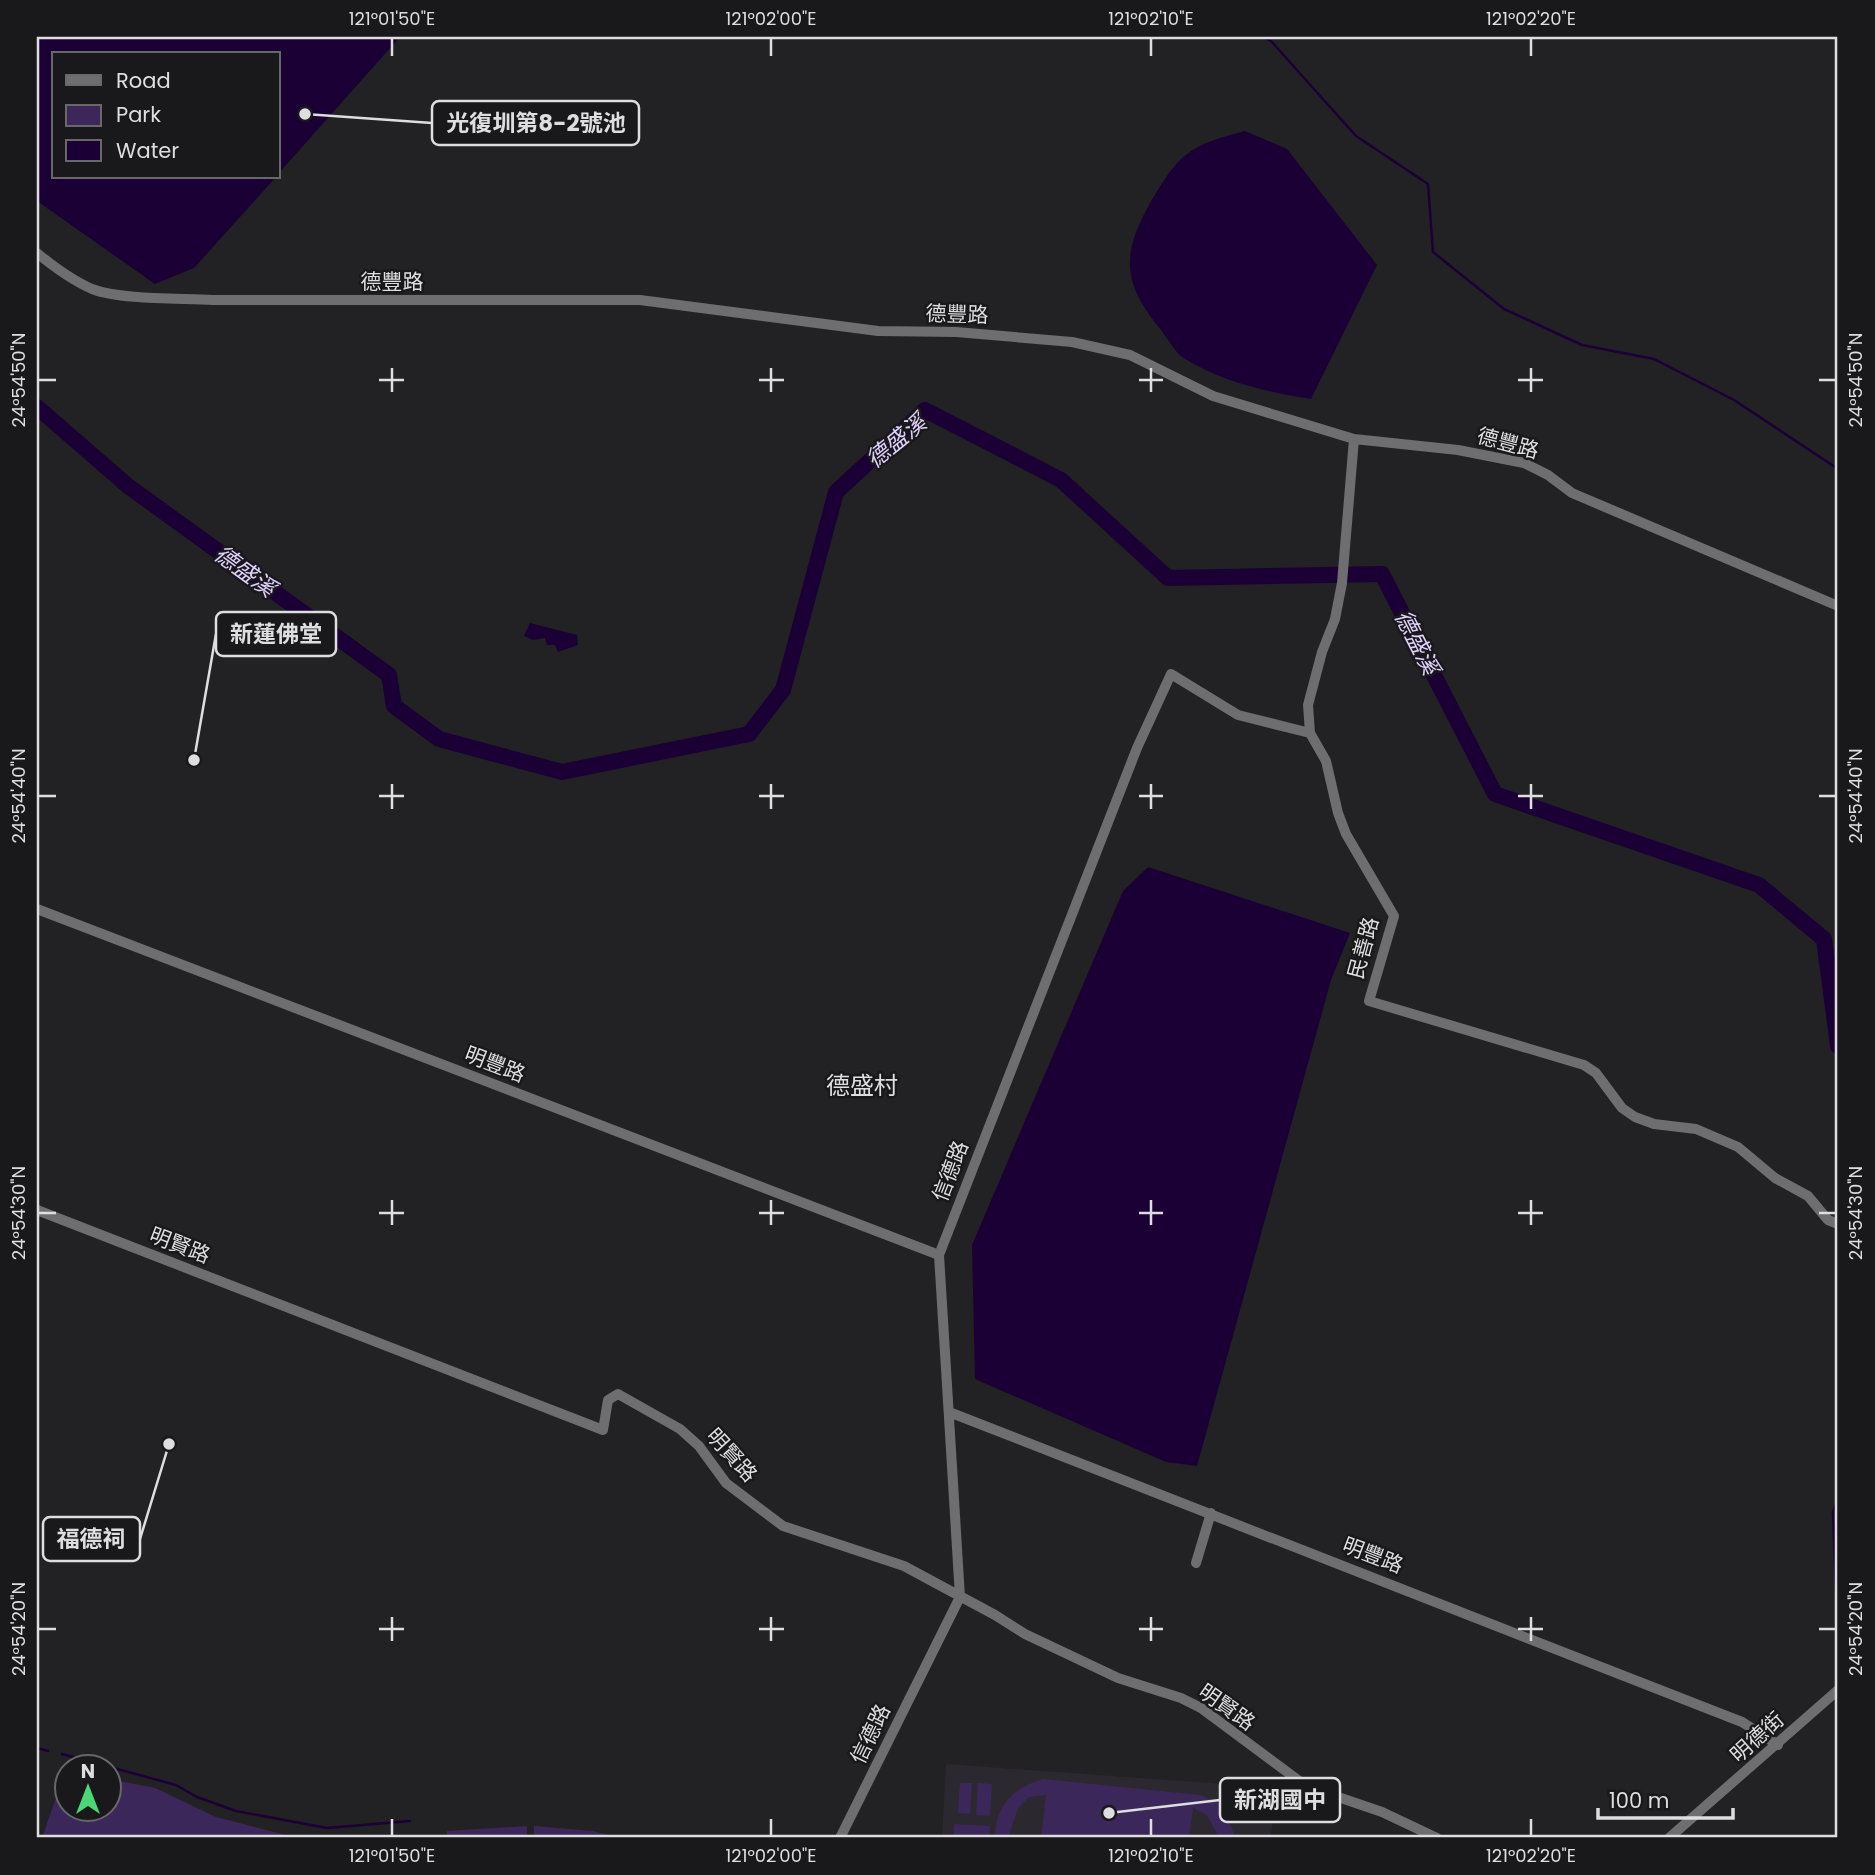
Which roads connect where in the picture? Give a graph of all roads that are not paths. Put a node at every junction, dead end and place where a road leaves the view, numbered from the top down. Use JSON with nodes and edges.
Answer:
{"nodes":[{"id":1,"x":37,"y":253,"type":"edge"},
{"id":2,"x":1353,"y":439,"type":"junction"},
{"id":3,"x":1838,"y":607,"type":"edge"},
{"id":4,"x":1310,"y":733,"type":"junction"},
{"id":5,"x":37,"y":909,"type":"edge"},
{"id":6,"x":37,"y":1210,"type":"edge"},
{"id":7,"x":1838,"y":1224,"type":"edge"},
{"id":8,"x":939,"y":1255,"type":"junction"},
{"id":9,"x":949,"y":1412,"type":"junction"},
{"id":10,"x":1211,"y":1513,"type":"junction"},
{"id":11,"x":1195,"y":1563,"type":"dead end"},
{"id":12,"x":960,"y":1597,"type":"junction"},
{"id":13,"x":1838,"y":1690,"type":"edge"},
{"id":14,"x":1778,"y":1745,"type":"junction"},
{"id":15,"x":840,"y":1838,"type":"edge"},
{"id":16,"x":1437,"y":1838,"type":"edge"},
{"id":17,"x":1669,"y":1838,"type":"edge"}],
"edges":[{"from":1,"to":2,"type":"street","name":"德豐路"},
{"from":2,"to":3,"type":"street","name":"德豐路"},
{"from":2,"to":4,"type":"street","name":"民善路"},
{"from":4,"to":7,"type":"street","name":"民善路"},
{"from":4,"to":8,"type":"street","name":"信德路"},
{"from":5,"to":8,"type":"street","name":"明豐路"},
{"from":6,"to":12,"type":"street","name":"明賢路"},
{"from":8,"to":9,"type":"street","name":"信德路"},
{"from":9,"to":10,"type":"street","name":"明豐路"},
{"from":9,"to":12,"type":"street","name":"信德路"},
{"from":10,"to":11,"type":"street"},
{"from":10,"to":14,"type":"street","name":"明豐路"},
{"from":12,"to":15,"type":"street","name":"信德路"},
{"from":12,"to":16,"type":"street","name":"明賢路"},
{"from":13,"to":14,"type":"street","name":"明德街"},
{"from":14,"to":17,"type":"street","name":"明德街"}]}
